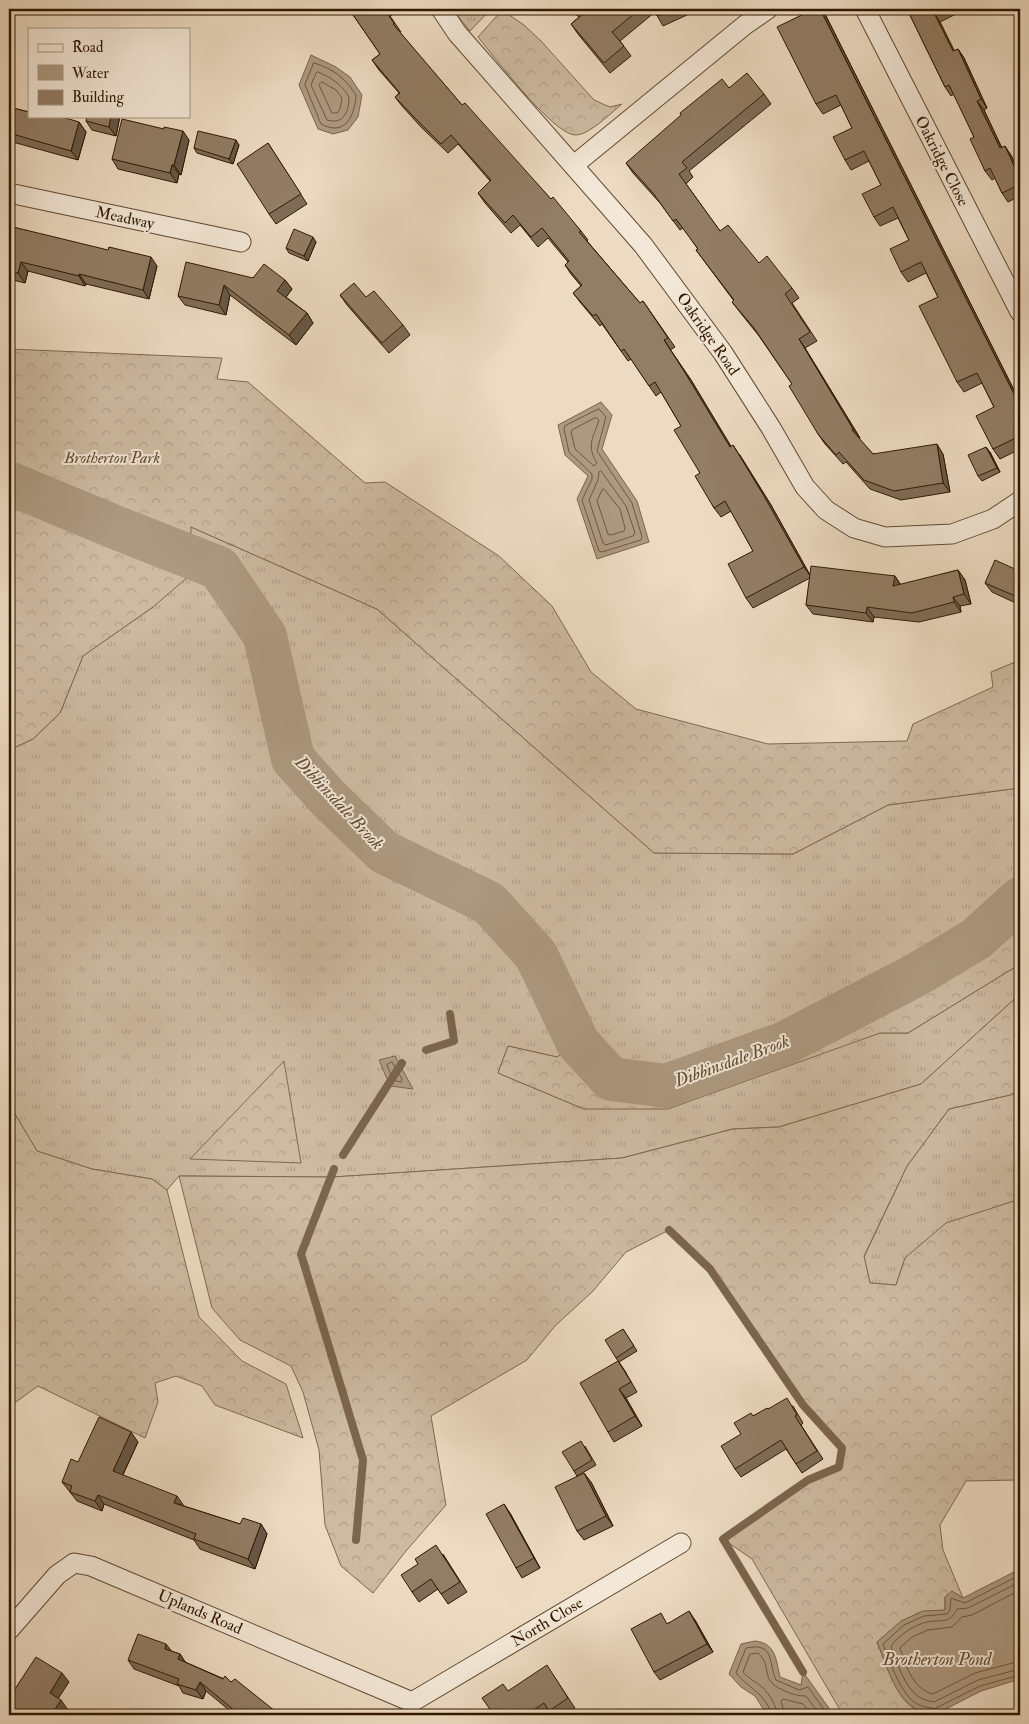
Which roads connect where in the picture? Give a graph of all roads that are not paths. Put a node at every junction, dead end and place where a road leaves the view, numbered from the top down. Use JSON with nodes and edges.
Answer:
{"nodes":[{"id":1,"x":440,"y":9,"type":"edge"},
{"id":2,"x":768,"y":9,"type":"edge"},
{"id":3,"x":865,"y":9,"type":"edge"},
{"id":4,"x":574,"y":165,"type":"junction"},
{"id":5,"x":9,"y":193,"type":"edge"},
{"id":6,"x":240,"y":242,"type":"dead end"},
{"id":7,"x":1020,"y":312,"type":"edge"},
{"id":8,"x":1020,"y":501,"type":"edge"},
{"id":9,"x":681,"y":1543,"type":"dead end"},
{"id":10,"x":9,"y":1630,"type":"edge"},
{"id":11,"x":414,"y":1709,"type":"edge"}],
"edges":[{"from":1,"to":4,"type":"street","name":"Oakridge Road"},
{"from":2,"to":4,"type":"street"},
{"from":3,"to":7,"type":"street","name":"Oakridge Close"},
{"from":4,"to":8,"type":"street","name":"Oakridge Road"},
{"from":5,"to":6,"type":"street","name":"Meadway"},
{"from":9,"to":11,"type":"street","name":"North Close"},
{"from":10,"to":11,"type":"street","name":"Uplands Road"}]}
